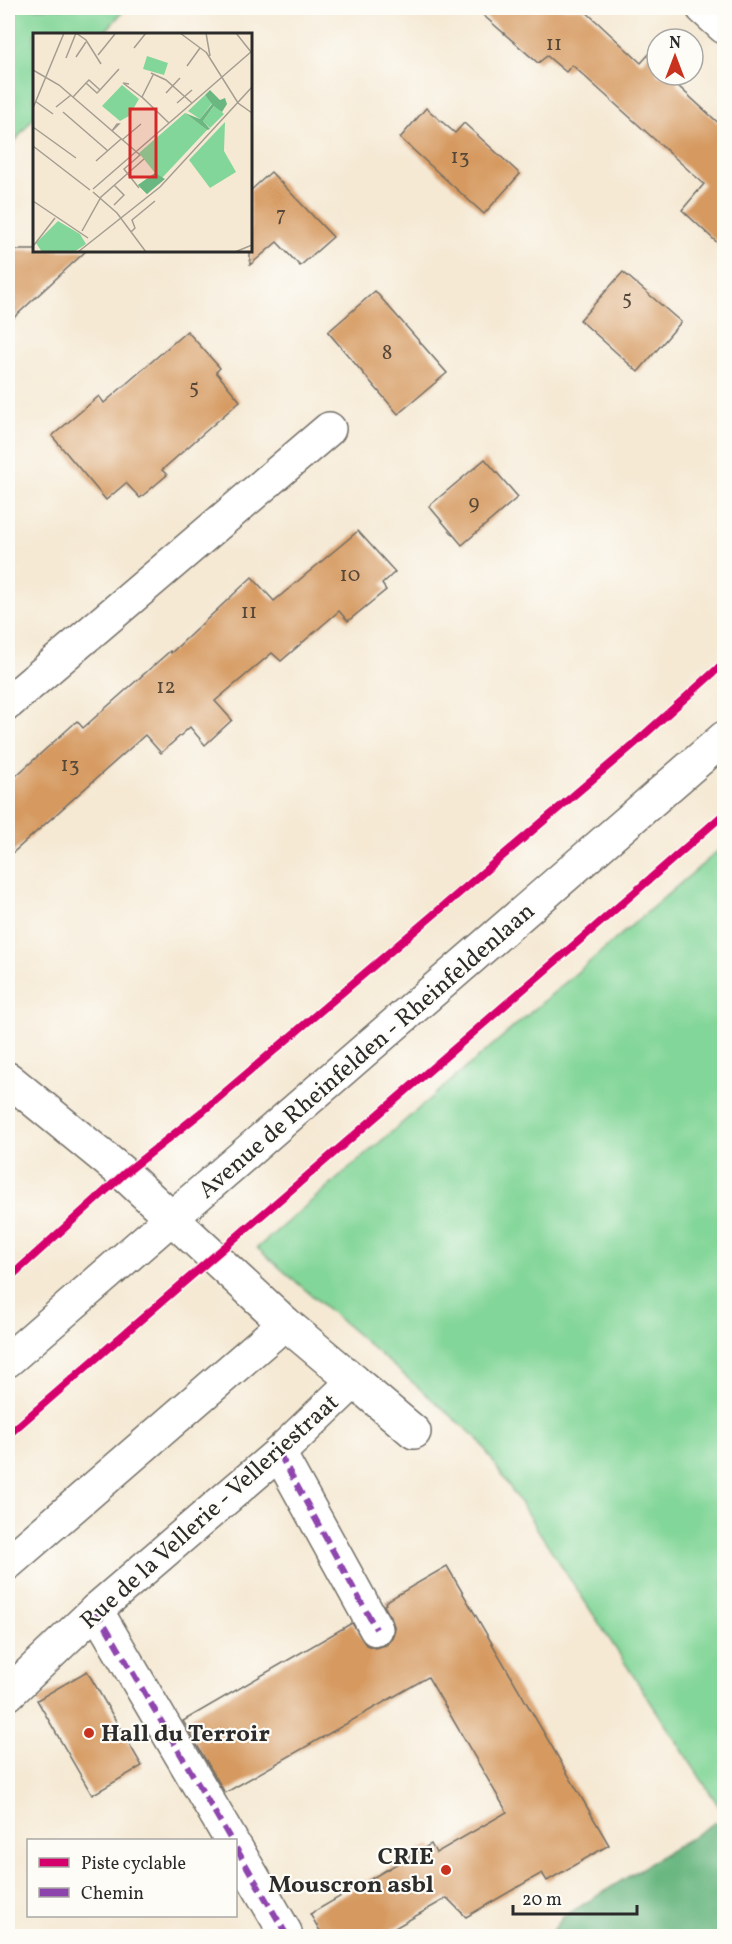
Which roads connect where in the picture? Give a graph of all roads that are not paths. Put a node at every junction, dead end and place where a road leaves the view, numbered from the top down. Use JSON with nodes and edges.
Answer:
{"nodes":[{"id":1,"x":703,"y":8,"type":"edge"},
{"id":2,"x":724,"y":27,"type":"edge"},
{"id":3,"x":329,"y":429,"type":"dead end"},
{"id":4,"x":8,"y":703,"type":"edge"},
{"id":5,"x":724,"y":738,"type":"edge"},
{"id":6,"x":8,"y":1078,"type":"edge"},
{"id":7,"x":171,"y":1219,"type":"junction"},
{"id":8,"x":285,"y":1323,"type":"junction"},
{"id":9,"x":8,"y":1360,"type":"edge"},
{"id":10,"x":354,"y":1382,"type":"junction"},
{"id":11,"x":414,"y":1432,"type":"dead end"},
{"id":12,"x":279,"y":1453,"type":"junction"},
{"id":13,"x":8,"y":1563,"type":"edge"},
{"id":14,"x":96,"y":1610,"type":"junction"},
{"id":15,"x":376,"y":1629,"type":"dead end"},
{"id":16,"x":8,"y":1694,"type":"edge"},
{"id":17,"x":230,"y":1839,"type":"edge"},
{"id":18,"x":237,"y":1850,"type":"edge"},
{"id":19,"x":285,"y":1932,"type":"dead end"}],
"edges":[{"from":1,"to":2,"type":"street"},
{"from":3,"to":4,"type":"street"},
{"from":5,"to":7,"type":"street","name":"Avenue de Rheinfelden - Rheinfeldenlaan"},
{"from":6,"to":7,"type":"street"},
{"from":7,"to":8,"type":"street"},
{"from":7,"to":9,"type":"street","name":"Avenue de Rheinfelden - Rheinfeldenlaan"},
{"from":8,"to":10,"type":"street"},
{"from":8,"to":13,"type":"street"},
{"from":10,"to":11,"type":"street","name":"Rue de la Vellerie - Velleriestraat"},
{"from":10,"to":12,"type":"street","name":"Rue de la Vellerie - Velleriestraat"},
{"from":12,"to":14,"type":"street","name":"Rue de la Vellerie - Velleriestraat"},
{"from":12,"to":15,"type":"street"},
{"from":14,"to":16,"type":"street","name":"Rue de la Vellerie - Velleriestraat"},
{"from":14,"to":17,"type":"street"},
{"from":18,"to":19,"type":"street"}]}
